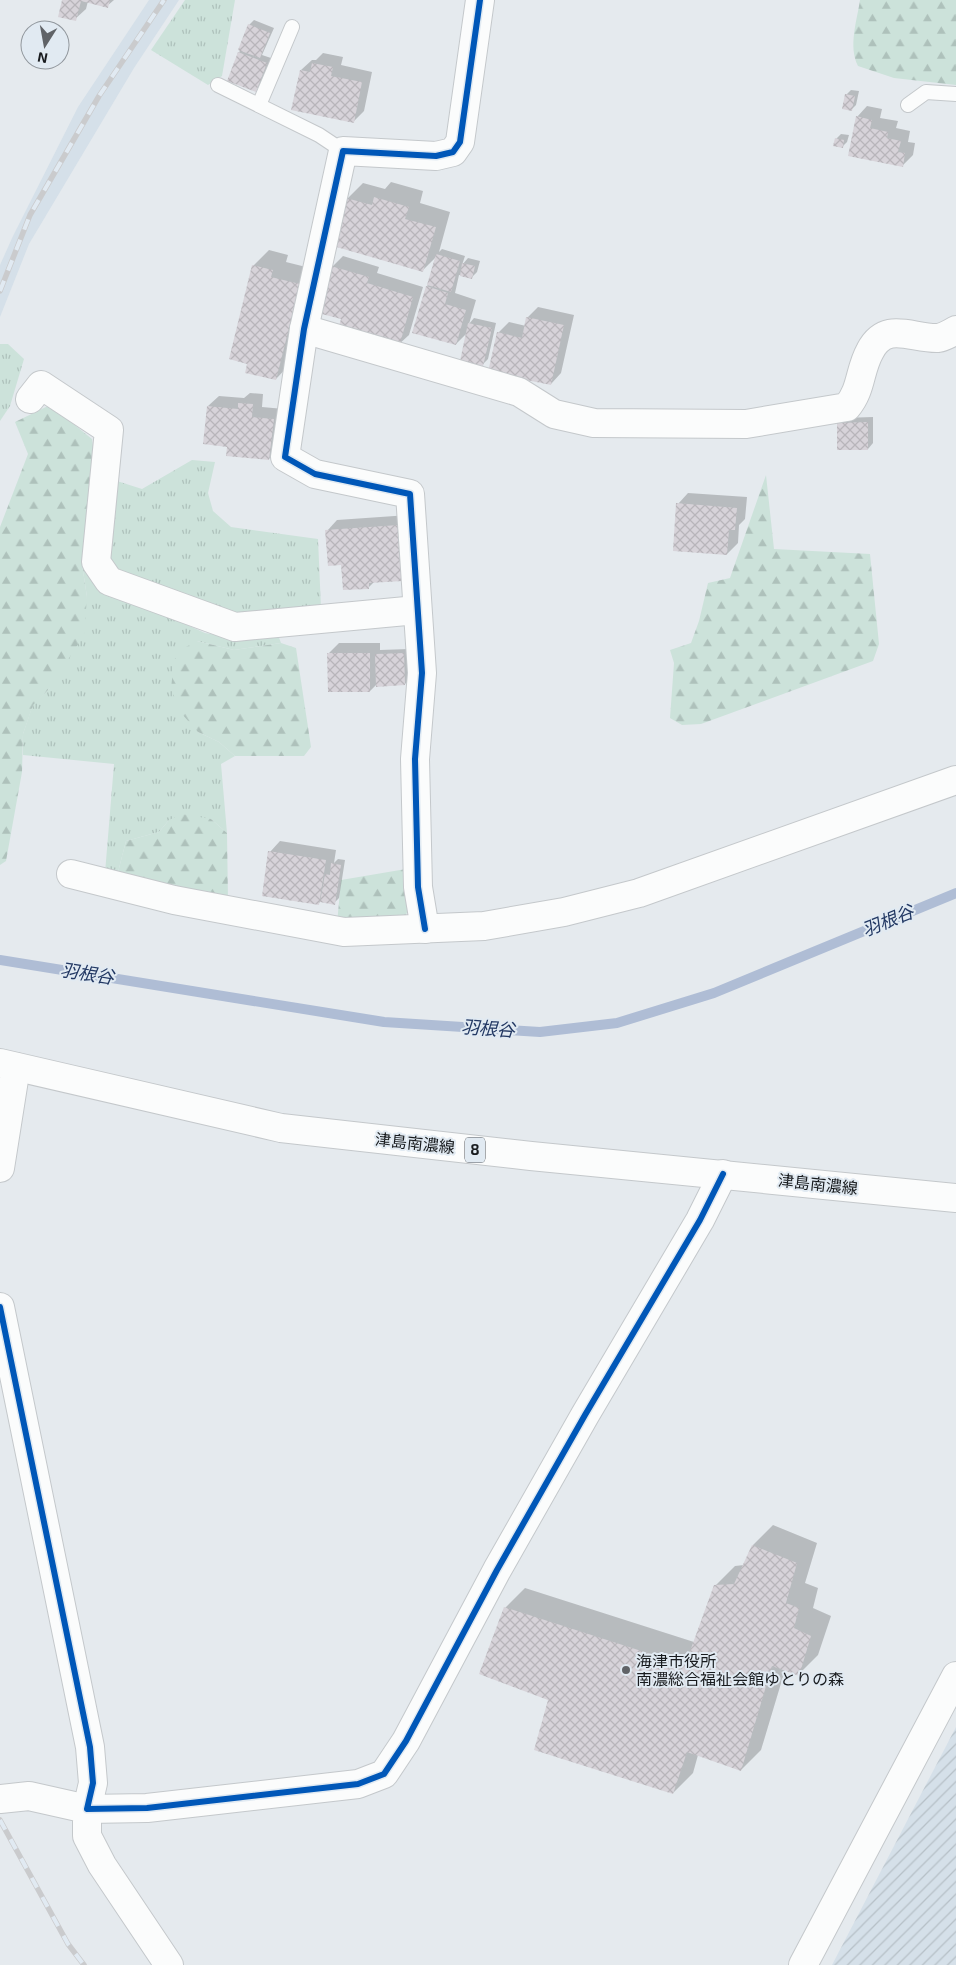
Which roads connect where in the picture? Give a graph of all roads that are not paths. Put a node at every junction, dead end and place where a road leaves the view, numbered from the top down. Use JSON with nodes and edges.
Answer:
{"nodes":[{"id":1,"x":480,"y":0,"type":"edge"},
{"id":2,"x":292,"y":27,"type":"dead end"},
{"id":3,"x":218,"y":86,"type":"dead end"},
{"id":4,"x":956,"y":94,"type":"edge"},
{"id":5,"x":259,"y":105,"type":"junction"},
{"id":6,"x":908,"y":105,"type":"dead end"},
{"id":7,"x":343,"y":151,"type":"junction"},
{"id":8,"x":304,"y":329,"type":"junction"},
{"id":9,"x":956,"y":330,"type":"edge"},
{"id":10,"x":30,"y":399,"type":"dead end"},
{"id":11,"x":417,"y":610,"type":"junction"},
{"id":12,"x":956,"y":780,"type":"edge"},
{"id":13,"x":71,"y":874,"type":"dead end"},
{"id":14,"x":426,"y":929,"type":"junction"},
{"id":15,"x":8,"y":1065,"type":"edge"},
{"id":16,"x":0,"y":1168,"type":"edge"},
{"id":17,"x":723,"y":1174,"type":"junction"},
{"id":18,"x":956,"y":1198,"type":"edge"},
{"id":19,"x":0,"y":1307,"type":"edge"},
{"id":20,"x":956,"y":1676,"type":"edge"},
{"id":21,"x":0,"y":1799,"type":"edge"},
{"id":22,"x":87,"y":1809,"type":"junction"},
{"id":23,"x":169,"y":1965,"type":"edge"},
{"id":24,"x":803,"y":1965,"type":"edge"}],
"edges":[{"from":1,"to":7,"type":"street"},
{"from":2,"to":5,"type":"lane"},
{"from":3,"to":5,"type":"lane"},
{"from":4,"to":6,"type":"lane"},
{"from":5,"to":7,"type":"lane"},
{"from":7,"to":8,"type":"street"},
{"from":8,"to":9,"type":"street"},
{"from":8,"to":11,"type":"street"},
{"from":10,"to":11,"type":"street"},
{"from":11,"to":14,"type":"street"},
{"from":12,"to":14,"type":"street"},
{"from":13,"to":14,"type":"street"},
{"from":15,"to":16,"type":"street"},
{"from":15,"to":17,"type":"street","name":"津島南濃線","number":"8"},
{"from":17,"to":18,"type":"street","name":"津島南濃線","number":"8"},
{"from":17,"to":22,"type":"street"},
{"from":19,"to":22,"type":"street"},
{"from":20,"to":24,"type":"street"},
{"from":21,"to":22,"type":"street"},
{"from":22,"to":23,"type":"street"}]}
